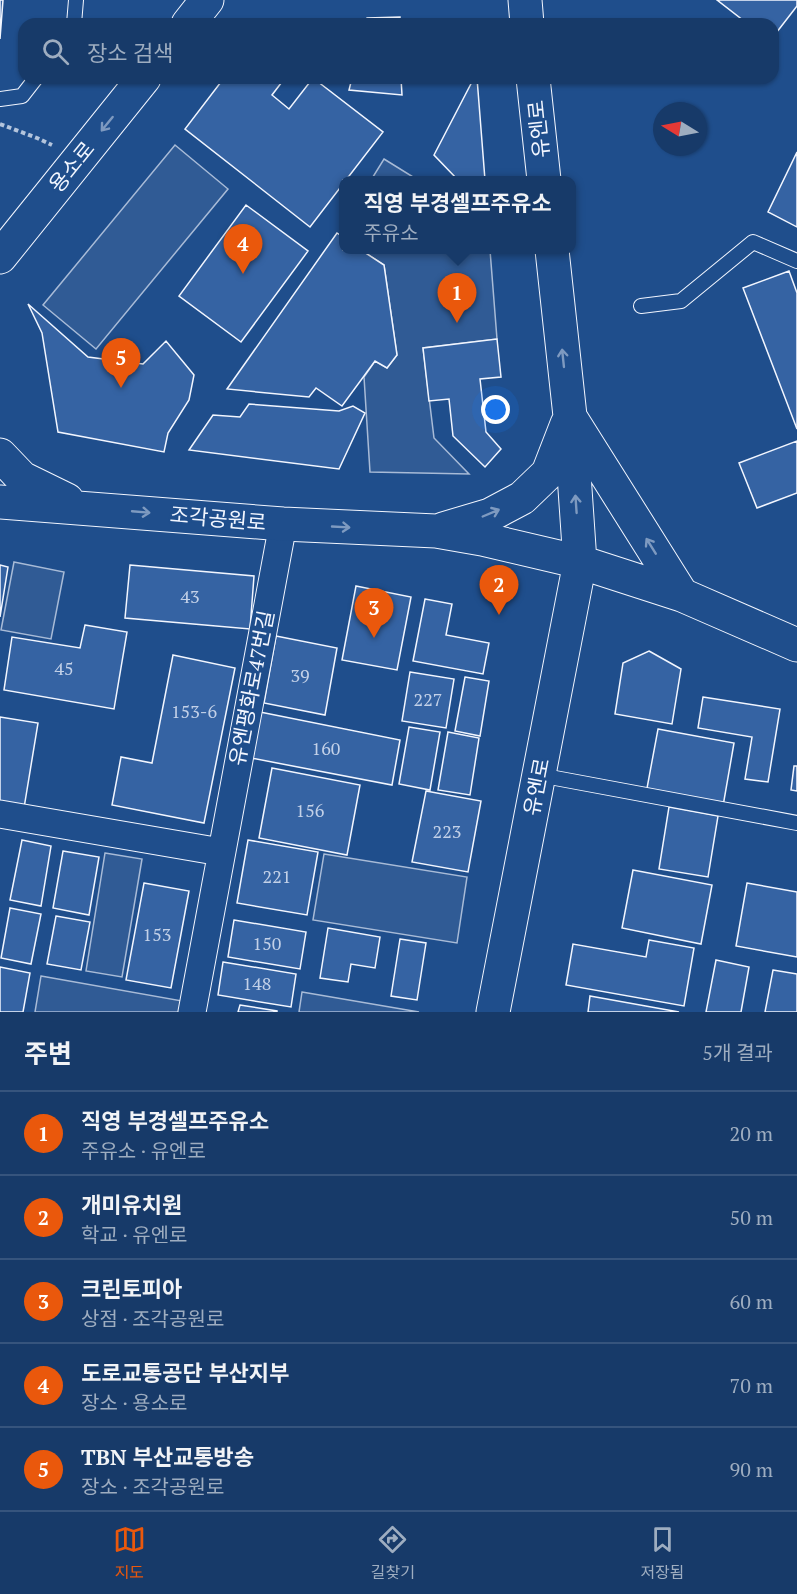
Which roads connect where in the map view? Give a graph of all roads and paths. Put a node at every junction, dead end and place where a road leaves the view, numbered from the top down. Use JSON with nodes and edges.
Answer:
{"nodes":[{"id":1,"x":76,"y":0,"type":"edge"},
{"id":2,"x":207,"y":0,"type":"edge"},
{"id":3,"x":525,"y":0,"type":"edge"},
{"id":4,"x":74,"y":18,"type":"edge"},
{"id":5,"x":193,"y":18,"type":"edge"},
{"id":6,"x":526,"y":18,"type":"edge"},
{"id":7,"x":31,"y":84,"type":"edge"},
{"id":8,"x":139,"y":84,"type":"edge"},
{"id":9,"x":534,"y":84,"type":"edge"},
{"id":10,"x":0,"y":99,"type":"edge"},
{"id":11,"x":0,"y":124,"type":"edge"},
{"id":12,"x":79,"y":159,"type":"junction"},
{"id":13,"x":544,"y":176,"type":"edge"},
{"id":14,"x":553,"y":254,"type":"edge"},
{"id":15,"x":0,"y":257,"type":"edge"},
{"id":16,"x":797,"y":261,"type":"edge"},
{"id":17,"x":641,"y":306,"type":"dead end"},
{"id":18,"x":570,"y":416,"type":"junction"},
{"id":19,"x":0,"y":454,"type":"edge"},
{"id":20,"x":0,"y":502,"type":"edge"},
{"id":21,"x":83,"y":507,"type":"junction"},
{"id":22,"x":283,"y":524,"type":"junction"},
{"id":23,"x":436,"y":531,"type":"junction"},
{"id":24,"x":580,"y":562,"type":"junction"},
{"id":25,"x":682,"y":595,"type":"junction"},
{"id":26,"x":797,"y":645,"type":"edge"},
{"id":27,"x":539,"y":775,"type":"junction"},
{"id":28,"x":0,"y":814,"type":"edge"},
{"id":29,"x":797,"y":823,"type":"edge"},
{"id":30,"x":222,"y":852,"type":"junction"},
{"id":31,"x":192,"y":1012,"type":"edge"},
{"id":32,"x":493,"y":1012,"type":"edge"}],
"edges":[{"from":1,"to":4,"type":"lane"},
{"from":2,"to":5,"type":"main road"},
{"from":3,"to":6,"type":"main road"},
{"from":7,"to":10,"type":"lane"},
{"from":8,"to":12,"type":"main road","name":"용소로","one_way":true},
{"from":9,"to":13,"type":"main road","name":"유엔로"},
{"from":11,"to":12,"type":"path"},
{"from":12,"to":15,"type":"main road","name":"용소로"},
{"from":18,"to":14,"type":"main road","one_way":true},
{"from":16,"to":17,"type":"lane"},
{"from":23,"to":18,"type":"main road","one_way":true},
{"from":24,"to":18,"type":"main road","name":"유엔로","one_way":true},
{"from":25,"to":18,"type":"main road","one_way":true},
{"from":19,"to":21,"type":"main road"},
{"from":20,"to":21,"type":"main road","name":"조각공원로"},
{"from":21,"to":22,"type":"main road","name":"조각공원로","one_way":true},
{"from":22,"to":23,"type":"main road","name":"조각공원로","one_way":true},
{"from":22,"to":30,"type":"street","name":"유엔평화로47번길"},
{"from":23,"to":24,"type":"main road"},
{"from":24,"to":25,"type":"main road"},
{"from":24,"to":27,"type":"main road","name":"유엔로"},
{"from":25,"to":26,"type":"main road"},
{"from":27,"to":29,"type":"lane"},
{"from":27,"to":32,"type":"main road","name":"유엔로"},
{"from":28,"to":30,"type":"street"},
{"from":30,"to":31,"type":"street","name":"유엔평화로47번길"}]}
